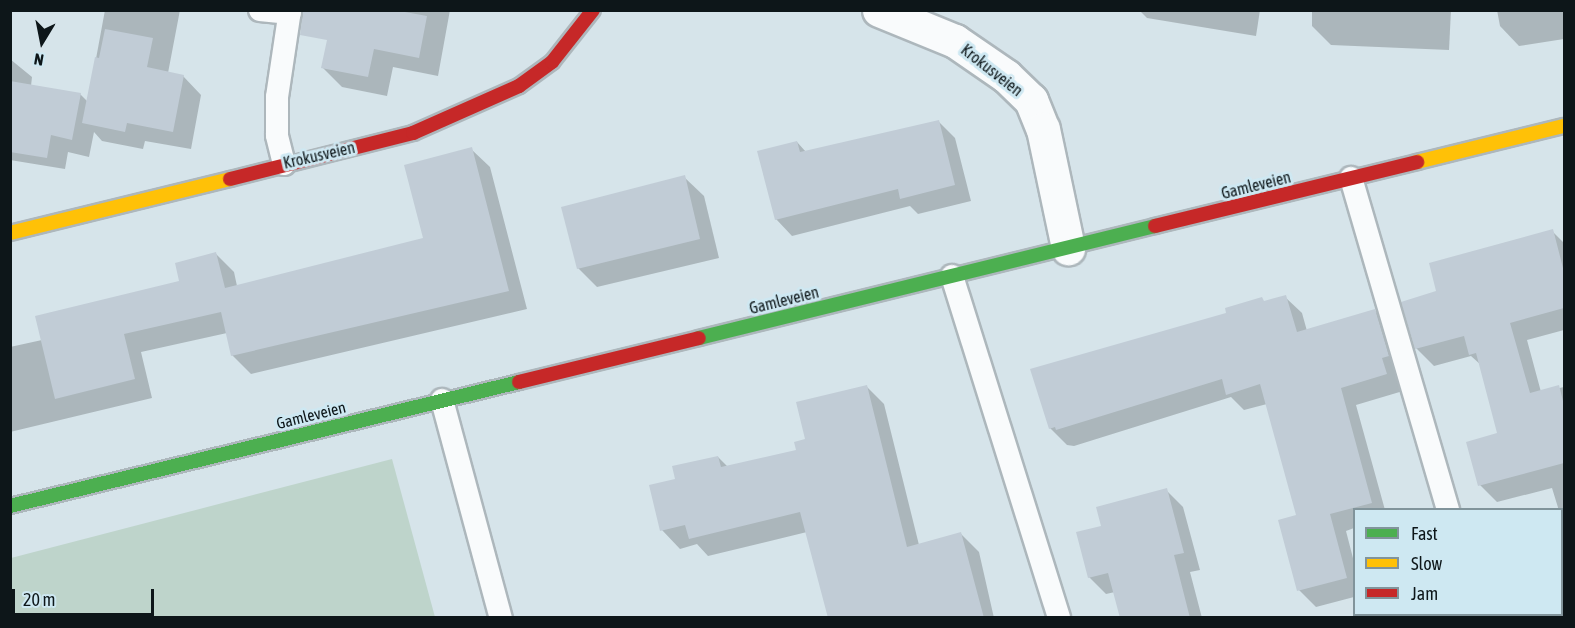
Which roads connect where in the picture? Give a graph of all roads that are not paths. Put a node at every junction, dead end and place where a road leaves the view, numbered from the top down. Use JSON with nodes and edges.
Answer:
{"nodes":[{"id":1,"x":260,"y":10,"type":"edge"},
{"id":2,"x":593,"y":10,"type":"edge"},
{"id":3,"x":879,"y":10,"type":"edge"},
{"id":4,"x":290,"y":12,"type":"edge"},
{"id":5,"x":1564,"y":127,"type":"edge"},
{"id":6,"x":284,"y":164,"type":"junction"},
{"id":7,"x":1351,"y":178,"type":"junction"},
{"id":8,"x":10,"y":233,"type":"edge"},
{"id":9,"x":1068,"y":248,"type":"junction"},
{"id":10,"x":952,"y":276,"type":"junction"},
{"id":11,"x":442,"y":400,"type":"junction"},
{"id":12,"x":10,"y":506,"type":"edge"},
{"id":13,"x":1447,"y":508,"type":"edge"},
{"id":14,"x":501,"y":618,"type":"edge"},
{"id":15,"x":1059,"y":618,"type":"edge"}],
"edges":[{"from":1,"to":4,"type":"lane"},
{"from":2,"to":6,"type":"street","name":"Krokusveien"},
{"from":3,"to":9,"type":"street","name":"Krokusveien"},
{"from":4,"to":6,"type":"lane"},
{"from":5,"to":7,"type":"street","name":"Gamleveien"},
{"from":6,"to":8,"type":"street","name":"Krokusveien"},
{"from":7,"to":9,"type":"street","name":"Gamleveien"},
{"from":7,"to":13,"type":"lane"},
{"from":9,"to":10,"type":"street","name":"Gamleveien"},
{"from":10,"to":11,"type":"street","name":"Gamleveien"},
{"from":10,"to":15,"type":"lane"},
{"from":11,"to":12,"type":"street","name":"Gamleveien"},
{"from":11,"to":14,"type":"lane"}]}
